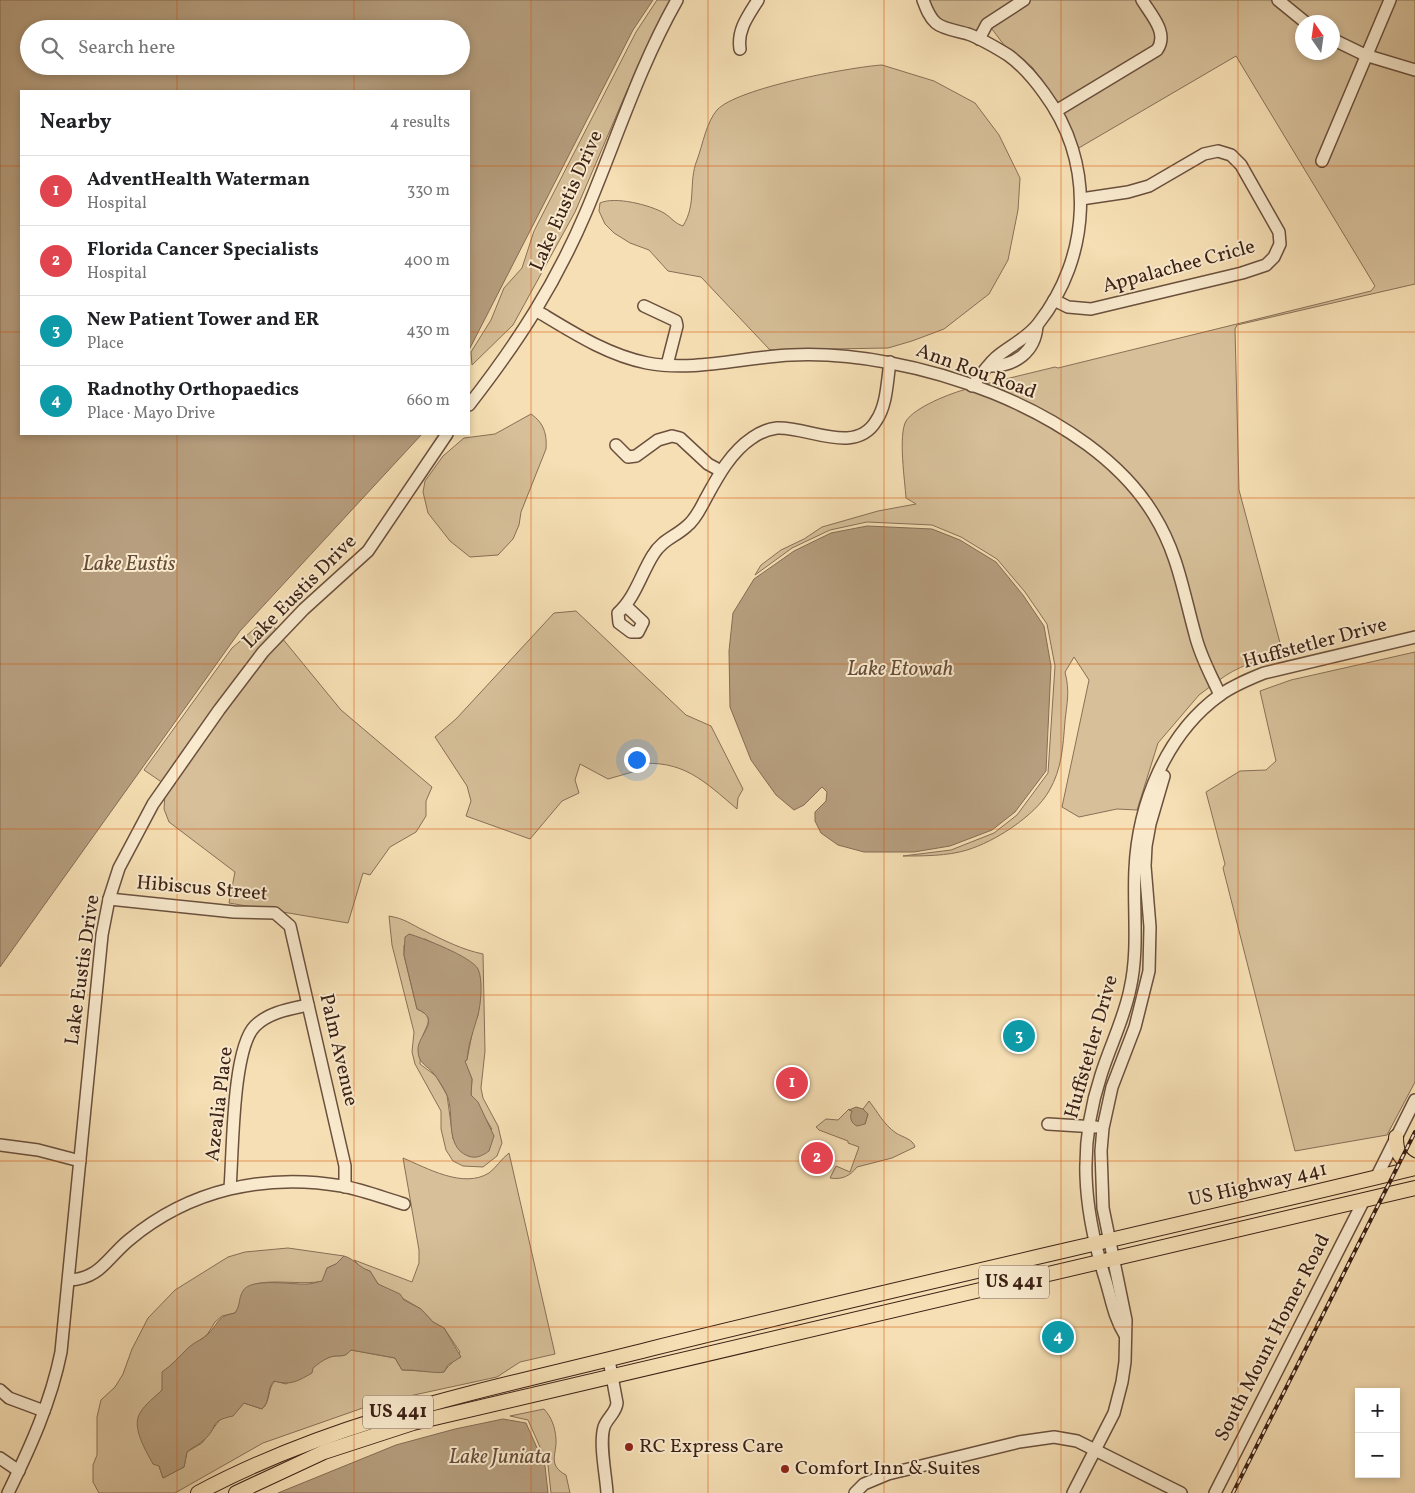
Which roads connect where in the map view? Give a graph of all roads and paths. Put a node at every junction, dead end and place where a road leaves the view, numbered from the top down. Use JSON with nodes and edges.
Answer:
{"nodes":[{"id":1,"x":677,"y":0,"type":"edge"},
{"id":2,"x":758,"y":0,"type":"edge"},
{"id":3,"x":923,"y":0,"type":"edge"},
{"id":4,"x":1024,"y":0,"type":"edge"},
{"id":5,"x":1142,"y":0,"type":"edge"},
{"id":6,"x":1278,"y":0,"type":"edge"},
{"id":7,"x":1390,"y":0,"type":"edge"},
{"id":8,"x":1296,"y":15,"type":"edge"},
{"id":9,"x":979,"y":39,"type":"junction"},
{"id":10,"x":1340,"y":43,"type":"edge"},
{"id":11,"x":740,"y":50,"type":"dead end"},
{"id":12,"x":1365,"y":55,"type":"junction"},
{"id":13,"x":1415,"y":70,"type":"edge"},
{"id":14,"x":1056,"y":111,"type":"junction"},
{"id":15,"x":1322,"y":161,"type":"dead end"},
{"id":16,"x":1081,"y":199,"type":"junction"},
{"id":17,"x":1054,"y":300,"type":"junction"},
{"id":18,"x":644,"y":306,"type":"dead end"},
{"id":19,"x":537,"y":310,"type":"junction"},
{"id":20,"x":1037,"y":326,"type":"junction"},
{"id":21,"x":1020,"y":340,"type":"junction"},
{"id":22,"x":1029,"y":348,"type":"junction"},
{"id":23,"x":890,"y":362,"type":"junction"},
{"id":24,"x":667,"y":365,"type":"junction"},
{"id":25,"x":990,"y":366,"type":"junction"},
{"id":26,"x":972,"y":386,"type":"junction"},
{"id":27,"x":470,"y":404,"type":"edge"},
{"id":28,"x":446,"y":435,"type":"edge"},
{"id":29,"x":616,"y":445,"type":"dead end"},
{"id":30,"x":721,"y":471,"type":"junction"},
{"id":31,"x":626,"y":606,"type":"dead end"},
{"id":32,"x":1415,"y":637,"type":"edge"},
{"id":33,"x":1220,"y":695,"type":"junction"},
{"id":34,"x":1167,"y":757,"type":"junction"},
{"id":35,"x":109,"y":899,"type":"junction"},
{"id":36,"x":288,"y":923,"type":"joint"},
{"id":37,"x":308,"y":1005,"type":"junction"},
{"id":38,"x":1415,"y":1100,"type":"edge"},
{"id":39,"x":1048,"y":1124,"type":"dead end"},
{"id":40,"x":1088,"y":1126,"type":"junction"},
{"id":41,"x":1103,"y":1128,"type":"junction"},
{"id":42,"x":1396,"y":1137,"type":"junction"},
{"id":43,"x":0,"y":1144,"type":"edge"},
{"id":44,"x":80,"y":1161,"type":"junction"},
{"id":45,"x":1415,"y":1167,"type":"edge"},
{"id":46,"x":1376,"y":1178,"type":"junction"},
{"id":47,"x":345,"y":1187,"type":"junction"},
{"id":48,"x":230,"y":1188,"type":"junction"},
{"id":49,"x":1415,"y":1188,"type":"edge"},
{"id":50,"x":1364,"y":1200,"type":"junction"},
{"id":51,"x":404,"y":1204,"type":"dead end"},
{"id":52,"x":1256,"y":1225,"type":"junction"},
{"id":53,"x":1109,"y":1240,"type":"junction"},
{"id":54,"x":1094,"y":1244,"type":"junction"},
{"id":55,"x":1106,"y":1260,"type":"junction"},
{"id":56,"x":967,"y":1273,"type":"junction"},
{"id":57,"x":69,"y":1280,"type":"junction"},
{"id":58,"x":846,"y":1320,"type":"junction"},
{"id":59,"x":609,"y":1360,"type":"junction"},
{"id":60,"x":613,"y":1378,"type":"junction"},
{"id":61,"x":0,"y":1390,"type":"edge"},
{"id":62,"x":44,"y":1411,"type":"junction"},
{"id":63,"x":1095,"y":1450,"type":"junction"},
{"id":64,"x":2,"y":1464,"type":"edge"},
{"id":65,"x":19,"y":1471,"type":"junction"},
{"id":66,"x":8,"y":1493,"type":"edge"},
{"id":67,"x":198,"y":1493,"type":"edge"},
{"id":68,"x":236,"y":1493,"type":"edge"},
{"id":69,"x":607,"y":1493,"type":"edge"},
{"id":70,"x":855,"y":1493,"type":"edge"},
{"id":71,"x":1073,"y":1493,"type":"edge"},
{"id":72,"x":1180,"y":1493,"type":"edge"},
{"id":73,"x":1215,"y":1493,"type":"edge"}],
"edges":[{"from":1,"to":19,"type":"street","name":"Lake Eustis Drive"},
{"from":2,"to":11,"type":"street"},
{"from":3,"to":9,"type":"street"},
{"from":4,"to":9,"type":"street"},
{"from":5,"to":14,"type":"street"},
{"from":6,"to":8,"type":"street"},
{"from":7,"to":12,"type":"street"},
{"from":9,"to":14,"type":"street"},
{"from":10,"to":12,"type":"street"},
{"from":12,"to":13,"type":"street"},
{"from":12,"to":15,"type":"street"},
{"from":14,"to":16,"type":"street"},
{"from":16,"to":17,"type":"street"},
{"from":16,"to":17,"type":"street","name":"Appalachee Cricle"},
{"from":17,"to":20,"type":"street"},
{"from":18,"to":24,"type":"street"},
{"from":19,"to":24,"type":"street","name":"Ann Rou Road"},
{"from":19,"to":27,"type":"street","name":"Lake Eustis Drive"},
{"from":20,"to":21,"type":"street"},
{"from":20,"to":22,"type":"street"},
{"from":21,"to":22,"type":"street"},
{"from":21,"to":25,"type":"street"},
{"from":22,"to":25,"type":"street"},
{"from":23,"to":24,"type":"street","name":"Ann Rou Road"},
{"from":23,"to":26,"type":"street","name":"Ann Rou Road"},
{"from":23,"to":30,"type":"street"},
{"from":25,"to":26,"type":"street"},
{"from":26,"to":33,"type":"street","name":"Ann Rou Road"},
{"from":28,"to":35,"type":"street","name":"Lake Eustis Drive"},
{"from":29,"to":30,"type":"street"},
{"from":30,"to":31,"type":"street"},
{"from":32,"to":33,"type":"street","name":"Huffstetler Drive"},
{"from":33,"to":34,"type":"street","name":"Huffstetler Drive"},
{"from":34,"to":40,"type":"street","name":"Huffstetler Drive"},
{"from":34,"to":41,"type":"street","name":"Huffstetler Drive"},
{"from":35,"to":36,"type":"street","name":"Hibiscus Street"},
{"from":35,"to":44,"type":"street","name":"Lake Eustis Drive"},
{"from":36,"to":37,"type":"street","name":"Palm Avenue"},
{"from":37,"to":47,"type":"street","name":"Palm Avenue"},
{"from":37,"to":48,"type":"street","name":"Azealia Place"},
{"from":38,"to":42,"type":"street"},
{"from":39,"to":40,"type":"street"},
{"from":40,"to":41,"type":"street"},
{"from":40,"to":54,"type":"street","name":"Huffstetler Drive"},
{"from":41,"to":53,"type":"street","name":"Huffstetler Drive"},
{"from":42,"to":45,"type":"main road"},
{"from":42,"to":46,"type":"street"},
{"from":43,"to":44,"type":"street"},
{"from":44,"to":57,"type":"street","name":"Lake Eustis Drive"},
{"from":45,"to":46,"type":"main road","name":"US Highway 441","number":"US 441"},
{"from":46,"to":52,"type":"main road"},
{"from":46,"to":53,"type":"main road","name":"US Highway 441","number":"US 441"},
{"from":47,"to":48,"type":"street"},
{"from":47,"to":51,"type":"street"},
{"from":48,"to":57,"type":"street"},
{"from":49,"to":50,"type":"main road","number":"US 441"},
{"from":50,"to":52,"type":"main road","number":"US 441"},
{"from":50,"to":73,"type":"street","name":"South Mount Homer Road"},
{"from":52,"to":55,"type":"main road","number":"US 441"},
{"from":53,"to":54,"type":"main road","number":"US 441"},
{"from":53,"to":55,"type":"street","name":"Huffstetler Drive"},
{"from":54,"to":55,"type":"street","name":"Huffstetler Drive"},
{"from":54,"to":56,"type":"main road","number":"US 441"},
{"from":55,"to":58,"type":"main road","number":"US 441"},
{"from":55,"to":63,"type":"street"},
{"from":56,"to":58,"type":"main road"},
{"from":56,"to":59,"type":"main road","number":"US 441"},
{"from":57,"to":62,"type":"street","name":"Lake Eustis Drive"},
{"from":58,"to":60,"type":"main road","number":"US 441"},
{"from":59,"to":60,"type":"street"},
{"from":59,"to":67,"type":"main road","number":"US 441"},
{"from":60,"to":68,"type":"main road","number":"US 441"},
{"from":60,"to":69,"type":"street"},
{"from":61,"to":62,"type":"street"},
{"from":62,"to":65,"type":"street","name":"Lake Eustis Drive"},
{"from":63,"to":70,"type":"street"},
{"from":63,"to":71,"type":"street"},
{"from":63,"to":72,"type":"street"},
{"from":64,"to":65,"type":"street"},
{"from":65,"to":66,"type":"street","name":"Lake Eustis Drive"}]}
